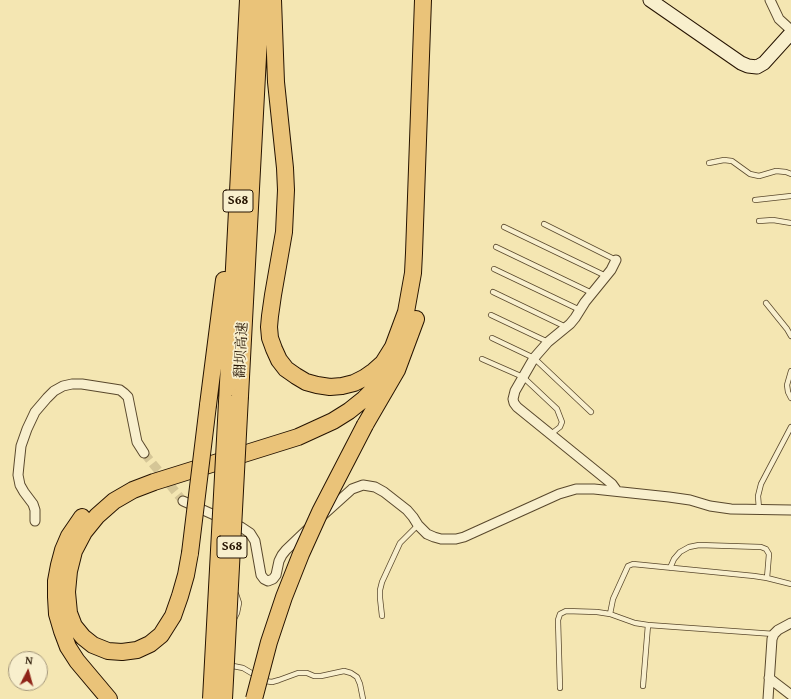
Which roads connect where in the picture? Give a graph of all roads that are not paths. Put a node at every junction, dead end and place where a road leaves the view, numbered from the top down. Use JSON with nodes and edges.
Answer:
{"nodes":[{"id":1,"x":248,"y":0,"type":"edge"},
{"id":2,"x":261,"y":0,"type":"edge"},
{"id":3,"x":273,"y":0,"type":"edge"},
{"id":4,"x":423,"y":0,"type":"edge"},
{"id":5,"x":434,"y":0,"type":"edge"},
{"id":6,"x":650,"y":0,"type":"edge"},
{"id":7,"x":770,"y":0,"type":"edge"},
{"id":8,"x":791,"y":30,"type":"edge"},
{"id":9,"x":791,"y":33,"type":"edge"},
{"id":10,"x":241,"y":144,"type":"junction"},
{"id":11,"x":709,"y":163,"type":"dead end"},
{"id":12,"x":791,"y":174,"type":"edge"},
{"id":13,"x":791,"y":196,"type":"edge"},
{"id":14,"x":754,"y":200,"type":"dead end"},
{"id":15,"x":758,"y":221,"type":"dead end"},
{"id":16,"x":791,"y":223,"type":"edge"},
{"id":17,"x":544,"y":224,"type":"dead end"},
{"id":18,"x":504,"y":227,"type":"dead end"},
{"id":19,"x":496,"y":247,"type":"dead end"},
{"id":20,"x":616,"y":260,"type":"joint"},
{"id":21,"x":494,"y":269,"type":"dead end"},
{"id":22,"x":606,"y":276,"type":"junction"},
{"id":23,"x":493,"y":292,"type":"dead end"},
{"id":24,"x":592,"y":293,"type":"junction"},
{"id":25,"x":766,"y":304,"type":"dead end"},
{"id":26,"x":580,"y":310,"type":"junction"},
{"id":27,"x":491,"y":315,"type":"dead end"},
{"id":28,"x":566,"y":327,"type":"junction"},
{"id":29,"x":791,"y":336,"type":"edge"},
{"id":30,"x":409,"y":337,"type":"junction"},
{"id":31,"x":492,"y":338,"type":"dead end"},
{"id":32,"x":548,"y":342,"type":"junction"},
{"id":33,"x":534,"y":358,"type":"junction"},
{"id":34,"x":482,"y":359,"type":"dead end"},
{"id":35,"x":383,"y":363,"type":"junction"},
{"id":36,"x":791,"y":371,"type":"edge"},
{"id":37,"x":523,"y":377,"type":"junction"},
{"id":38,"x":791,"y":398,"type":"edge"},
{"id":39,"x":233,"y":399,"type":"junction"},
{"id":40,"x":591,"y":412,"type":"dead end"},
{"id":41,"x":791,"y":427,"type":"edge"},
{"id":42,"x":551,"y":434,"type":"junction"},
{"id":43,"x":144,"y":454,"type":"tunnel mouth"},
{"id":44,"x":617,"y":491,"type":"junction"},
{"id":45,"x":183,"y":501,"type":"tunnel mouth"},
{"id":46,"x":759,"y":509,"type":"junction"},
{"id":47,"x":791,"y":510,"type":"edge"},
{"id":48,"x":36,"y":521,"type":"dead end"},
{"id":49,"x":418,"y":525,"type":"junction"},
{"id":50,"x":239,"y":532,"type":"junction"},
{"id":51,"x":670,"y":568,"type":"junction"},
{"id":52,"x":767,"y":578,"type":"junction"},
{"id":53,"x":791,"y":584,"type":"edge"},
{"id":54,"x":610,"y":614,"type":"junction"},
{"id":55,"x":382,"y":616,"type":"dead end"},
{"id":56,"x":791,"y":623,"type":"edge"},
{"id":57,"x":648,"y":625,"type":"junction"},
{"id":58,"x":774,"y":634,"type":"junction"},
{"id":59,"x":208,"y":645,"type":"dead end"},
{"id":60,"x":209,"y":659,"type":"dead end"},
{"id":61,"x":769,"y":678,"type":"junction"},
{"id":62,"x":643,"y":686,"type":"dead end"},
{"id":63,"x":560,"y":688,"type":"dead end"},
{"id":64,"x":791,"y":695,"type":"edge"},
{"id":65,"x":109,"y":699,"type":"edge"},
{"id":66,"x":211,"y":699,"type":"edge"},
{"id":67,"x":224,"y":699,"type":"edge"},
{"id":68,"x":254,"y":699,"type":"edge"},
{"id":69,"x":364,"y":699,"type":"edge"},
{"id":70,"x":768,"y":699,"type":"edge"}],
"edges":[{"from":1,"to":10,"type":"highway","name":"翻坝高速","number":"S68"},
{"from":2,"to":39,"type":"highway","name":"翻坝高速","number":"S68"},
{"from":3,"to":35,"type":"highway"},
{"from":4,"to":35,"type":"highway"},
{"from":5,"to":30,"type":"highway"},
{"from":6,"to":9,"type":"street"},
{"from":7,"to":8,"type":"street"},
{"from":10,"to":30,"type":"highway","bridge":true},
{"from":10,"to":39,"type":"highway","name":"翻坝高速","number":"S68"},
{"from":11,"to":12,"type":"lane"},
{"from":13,"to":14,"type":"lane"},
{"from":15,"to":16,"type":"lane"},
{"from":17,"to":20,"type":"lane"},
{"from":18,"to":22,"type":"lane"},
{"from":19,"to":24,"type":"lane"},
{"from":20,"to":22,"type":"street"},
{"from":21,"to":26,"type":"lane"},
{"from":22,"to":24,"type":"street"},
{"from":23,"to":28,"type":"lane"},
{"from":24,"to":26,"type":"street"},
{"from":25,"to":29,"type":"lane"},
{"from":26,"to":28,"type":"street"},
{"from":27,"to":32,"type":"lane"},
{"from":28,"to":32,"type":"street"},
{"from":30,"to":68,"type":"highway","bridge":true},
{"from":31,"to":33,"type":"lane"},
{"from":32,"to":33,"type":"street"},
{"from":33,"to":37,"type":"street"},
{"from":33,"to":40,"type":"lane"},
{"from":34,"to":37,"type":"lane"},
{"from":35,"to":65,"type":"highway"},
{"from":36,"to":38,"type":"lane"},
{"from":37,"to":42,"type":"street"},
{"from":37,"to":42,"type":"lane"},
{"from":39,"to":66,"type":"highway","name":"翻坝高速","number":"S68","bridge":true},
{"from":39,"to":67,"type":"highway","name":"翻坝高速","number":"S68","bridge":true},
{"from":41,"to":46,"type":"lane"},
{"from":42,"to":44,"type":"street"},
{"from":43,"to":48,"type":"street"},
{"from":44,"to":46,"type":"street"},
{"from":44,"to":49,"type":"street"},
{"from":45,"to":50,"type":"street"},
{"from":46,"to":47,"type":"street"},
{"from":49,"to":50,"type":"street"},
{"from":49,"to":55,"type":"lane"},
{"from":50,"to":59,"type":"lane"},
{"from":51,"to":52,"type":"lane"},
{"from":51,"to":52,"type":"lane"},
{"from":51,"to":54,"type":"lane"},
{"from":52,"to":53,"type":"lane"},
{"from":54,"to":57,"type":"lane"},
{"from":54,"to":63,"type":"lane"},
{"from":56,"to":58,"type":"street"},
{"from":57,"to":58,"type":"lane"},
{"from":57,"to":62,"type":"lane"},
{"from":58,"to":61,"type":"street"},
{"from":60,"to":69,"type":"lane"},
{"from":61,"to":64,"type":"street"},
{"from":61,"to":70,"type":"street"}]}
